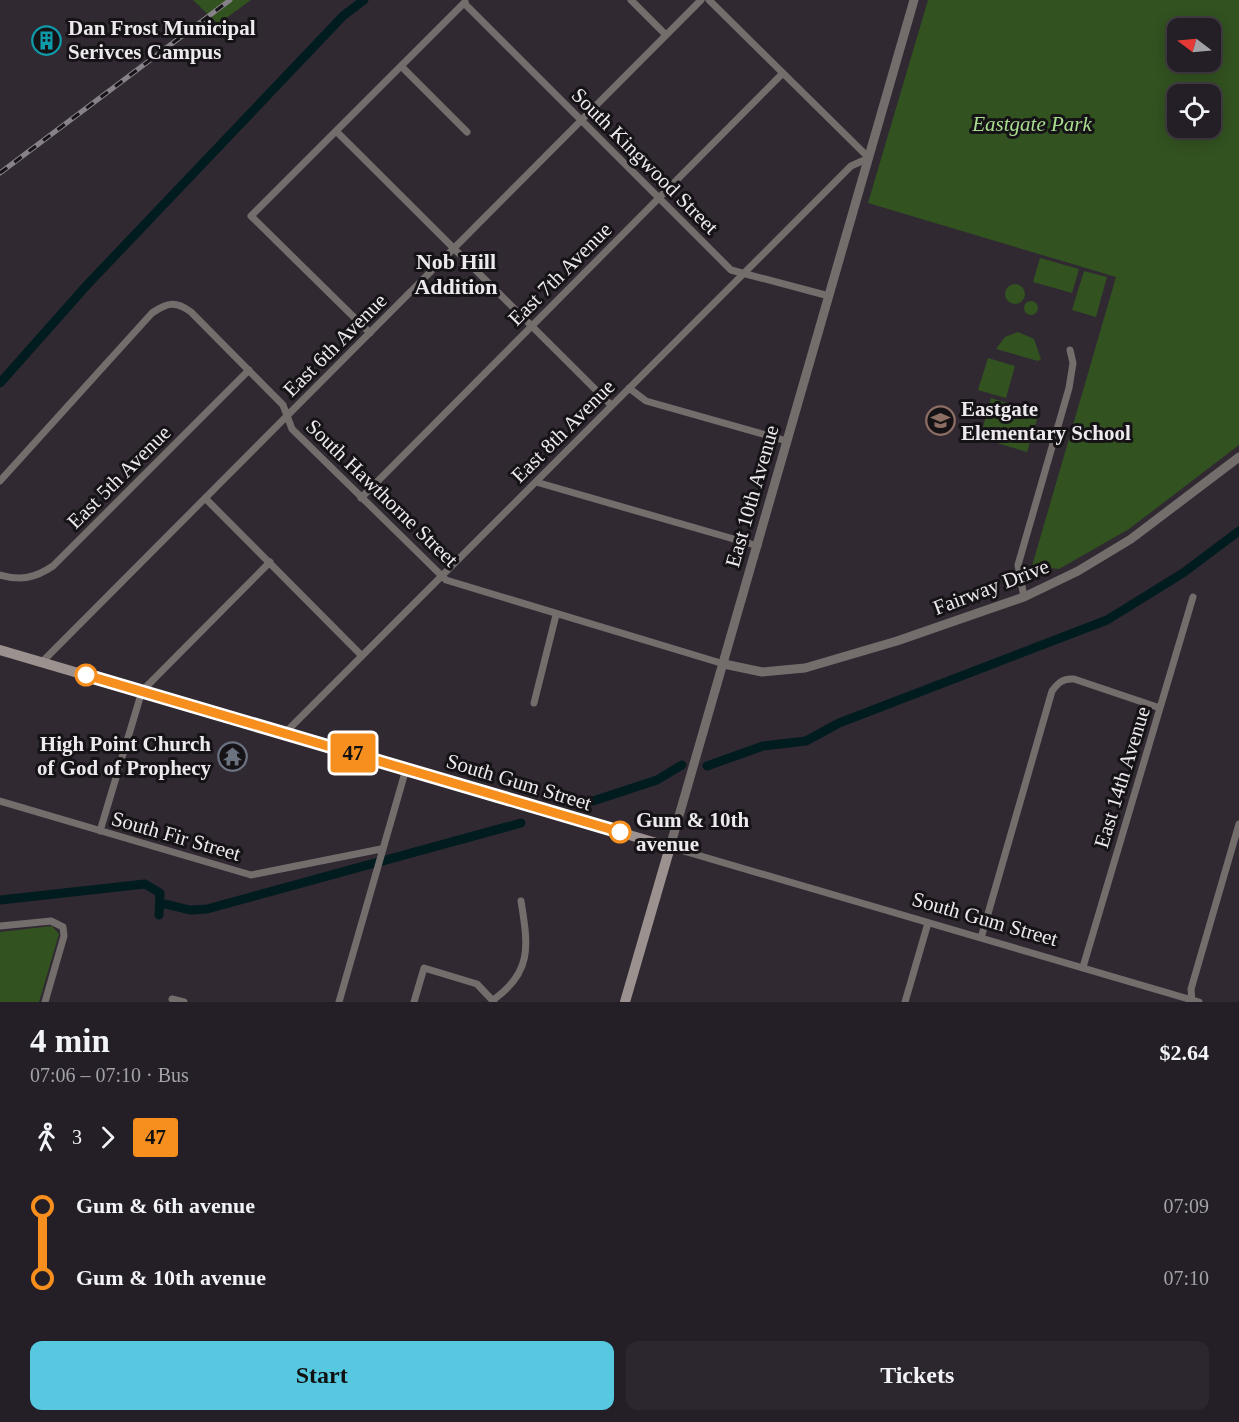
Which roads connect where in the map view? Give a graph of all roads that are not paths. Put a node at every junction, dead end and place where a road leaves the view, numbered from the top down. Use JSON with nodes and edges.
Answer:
{"nodes":[{"id":1,"x":631,"y":0,"type":"edge"},
{"id":2,"x":701,"y":0,"type":"edge"},
{"id":3,"x":709,"y":0,"type":"edge"},
{"id":4,"x":914,"y":0,"type":"edge"},
{"id":5,"x":466,"y":2,"type":"edge"},
{"id":6,"x":666,"y":35,"type":"junction"},
{"id":7,"x":401,"y":66,"type":"junction"},
{"id":8,"x":783,"y":73,"type":"junction"},
{"id":9,"x":581,"y":121,"type":"junction"},
{"id":10,"x":336,"y":131,"type":"junction"},
{"id":11,"x":467,"y":132,"type":"dead end"},
{"id":12,"x":869,"y":158,"type":"junction"},
{"id":13,"x":659,"y":198,"type":"junction"},
{"id":14,"x":454,"y":248,"type":"junction"},
{"id":15,"x":742,"y":275,"type":"junction"},
{"id":16,"x":829,"y":296,"type":"junction"},
{"id":17,"x":532,"y":326,"type":"junction"},
{"id":18,"x":370,"y":333,"type":"junction"},
{"id":19,"x":1070,"y":350,"type":"dead end"},
{"id":20,"x":249,"y":370,"type":"junction"},
{"id":21,"x":629,"y":388,"type":"junction"},
{"id":22,"x":611,"y":405,"type":"junction"},
{"id":23,"x":287,"y":416,"type":"junction"},
{"id":24,"x":788,"y":441,"type":"junction"},
{"id":25,"x":1239,"y":457,"type":"edge"},
{"id":26,"x":0,"y":481,"type":"edge"},
{"id":27,"x":536,"y":482,"type":"junction"},
{"id":28,"x":205,"y":498,"type":"junction"},
{"id":29,"x":361,"y":498,"type":"junction"},
{"id":30,"x":758,"y":546,"type":"junction"},
{"id":31,"x":270,"y":562,"type":"junction"},
{"id":32,"x":0,"y":575,"type":"edge"},
{"id":33,"x":441,"y":576,"type":"junction"},
{"id":34,"x":1024,"y":597,"type":"junction"},
{"id":35,"x":1193,"y":597,"type":"dead end"},
{"id":36,"x":556,"y":615,"type":"junction"},
{"id":37,"x":0,"y":650,"type":"edge"},
{"id":38,"x":362,"y":656,"type":"junction"},
{"id":39,"x":42,"y":662,"type":"junction"},
{"id":40,"x":724,"y":664,"type":"junction"},
{"id":41,"x":142,"y":691,"type":"junction"},
{"id":42,"x":534,"y":703,"type":"dead end"},
{"id":43,"x":1160,"y":708,"type":"junction"},
{"id":44,"x":285,"y":733,"type":"junction"},
{"id":45,"x":406,"y":769,"type":"junction"},
{"id":46,"x":0,"y":801,"type":"edge"},
{"id":47,"x":1239,"y":824,"type":"edge"},
{"id":48,"x":100,"y":831,"type":"junction"},
{"id":49,"x":670,"y":847,"type":"junction"},
{"id":50,"x":380,"y":853,"type":"junction"},
{"id":51,"x":521,"y":901,"type":"dead end"},
{"id":52,"x":928,"y":922,"type":"junction"},
{"id":53,"x":0,"y":926,"type":"edge"},
{"id":54,"x":981,"y":938,"type":"junction"},
{"id":55,"x":1083,"y":967,"type":"junction"},
{"id":56,"x":172,"y":999,"type":"dead end"},
{"id":57,"x":494,"y":1001,"type":"edge"},
{"id":58,"x":1194,"y":1001,"type":"edge"},
{"id":59,"x":45,"y":1002,"type":"edge"},
{"id":60,"x":184,"y":1002,"type":"edge"},
{"id":61,"x":339,"y":1002,"type":"edge"},
{"id":62,"x":414,"y":1002,"type":"edge"},
{"id":63,"x":625,"y":1002,"type":"edge"},
{"id":64,"x":905,"y":1002,"type":"edge"}],
"edges":[{"from":1,"to":6,"type":"street"},
{"from":2,"to":6,"type":"street","name":"East 6th Avenue"},
{"from":3,"to":8,"type":"street"},
{"from":4,"to":12,"type":"street","name":"East 10th Avenue"},
{"from":5,"to":7,"type":"street"},
{"from":5,"to":9,"type":"street","name":"South Kingwood Street"},
{"from":6,"to":9,"type":"street","name":"East 6th Avenue"},
{"from":7,"to":10,"type":"street"},
{"from":7,"to":11,"type":"street"},
{"from":8,"to":12,"type":"street"},
{"from":8,"to":13,"type":"street","name":"East 7th Avenue"},
{"from":9,"to":13,"type":"street","name":"South Kingwood Street"},
{"from":9,"to":14,"type":"street","name":"East 6th Avenue"},
{"from":10,"to":14,"type":"street"},
{"from":10,"to":18,"type":"street"},
{"from":12,"to":15,"type":"street","name":"East 8th Avenue"},
{"from":12,"to":16,"type":"street","name":"East 10th Avenue"},
{"from":13,"to":15,"type":"street","name":"South Kingwood Street"},
{"from":13,"to":17,"type":"street","name":"East 7th Avenue"},
{"from":14,"to":17,"type":"street"},
{"from":14,"to":18,"type":"street","name":"East 6th Avenue"},
{"from":15,"to":16,"type":"street","name":"South Kingwood Street"},
{"from":15,"to":21,"type":"street","name":"East 8th Avenue"},
{"from":16,"to":24,"type":"street","name":"East 10th Avenue"},
{"from":17,"to":22,"type":"street"},
{"from":17,"to":29,"type":"street","name":"East 7th Avenue"},
{"from":18,"to":23,"type":"street","name":"East 6th Avenue"},
{"from":19,"to":34,"type":"street"},
{"from":20,"to":23,"type":"street","name":"South Hawthorne Street"},
{"from":20,"to":26,"type":"street","name":"South Hawthorne Street"},
{"from":20,"to":32,"type":"street","name":"East 5th Avenue"},
{"from":21,"to":22,"type":"street","name":"East 8th Avenue"},
{"from":21,"to":24,"type":"street"},
{"from":22,"to":27,"type":"street","name":"East 8th Avenue"},
{"from":23,"to":28,"type":"street","name":"East 6th Avenue"},
{"from":23,"to":29,"type":"street","name":"South Hawthorne Street"},
{"from":24,"to":30,"type":"street","name":"East 10th Avenue"},
{"from":25,"to":34,"type":"street","name":"Fairway Drive"},
{"from":27,"to":30,"type":"street"},
{"from":27,"to":33,"type":"street","name":"East 8th Avenue"},
{"from":28,"to":31,"type":"street"},
{"from":28,"to":39,"type":"street","name":"East 6th Avenue"},
{"from":29,"to":33,"type":"street","name":"South Hawthorne Street"},
{"from":30,"to":40,"type":"street","name":"East 10th Avenue"},
{"from":31,"to":38,"type":"street"},
{"from":31,"to":41,"type":"street"},
{"from":33,"to":36,"type":"street","name":"South Hawthorne Street"},
{"from":33,"to":38,"type":"street","name":"East 8th Avenue"},
{"from":34,"to":40,"type":"street","name":"Fairway Drive"},
{"from":35,"to":43,"type":"street","name":"East 14th Avenue"},
{"from":36,"to":40,"type":"street","name":"South Hawthorne Street"},
{"from":36,"to":42,"type":"street"},
{"from":37,"to":39,"type":"main road","name":"South Gum Street"},
{"from":38,"to":44,"type":"street","name":"East 8th Avenue"},
{"from":39,"to":41,"type":"main road","name":"South Gum Street"},
{"from":40,"to":49,"type":"street","name":"East 10th Avenue"},
{"from":41,"to":44,"type":"main road","name":"South Gum Street"},
{"from":41,"to":48,"type":"street"},
{"from":43,"to":54,"type":"street"},
{"from":43,"to":55,"type":"street","name":"East 14th Avenue"},
{"from":44,"to":45,"type":"main road","name":"South Gum Street"},
{"from":45,"to":49,"type":"main road","name":"South Gum Street"},
{"from":45,"to":50,"type":"street"},
{"from":46,"to":48,"type":"street","name":"South Fir Street"},
{"from":47,"to":58,"type":"street"},
{"from":48,"to":50,"type":"street","name":"South Fir Street"},
{"from":49,"to":52,"type":"street","name":"South Gum Street"},
{"from":49,"to":63,"type":"main road","name":"East 10th Avenue"},
{"from":50,"to":61,"type":"street"},
{"from":51,"to":57,"type":"street"},
{"from":52,"to":54,"type":"street","name":"South Gum Street"},
{"from":52,"to":64,"type":"street"},
{"from":53,"to":59,"type":"street"},
{"from":54,"to":55,"type":"street","name":"South Gum Street"},
{"from":55,"to":58,"type":"street","name":"South Gum Street"},
{"from":56,"to":60,"type":"street"},
{"from":57,"to":62,"type":"street"}]}
